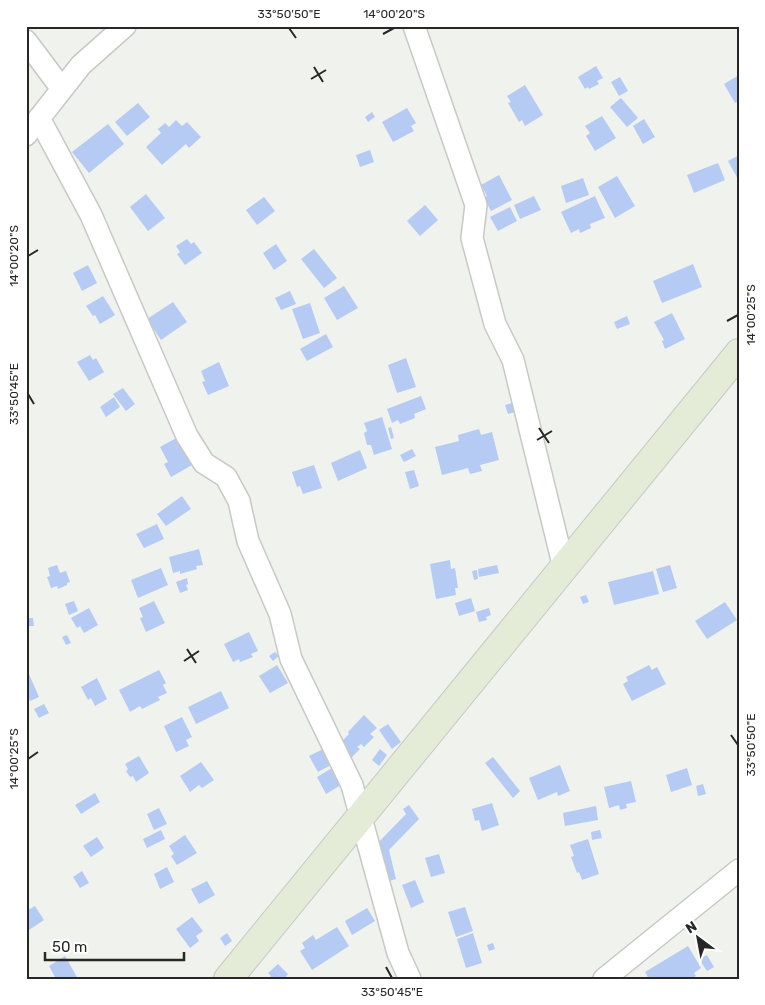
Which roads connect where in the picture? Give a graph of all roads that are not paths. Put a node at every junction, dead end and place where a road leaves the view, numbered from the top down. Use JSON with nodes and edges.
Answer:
{"nodes":[{"id":1,"x":125,"y":26,"type":"edge"},
{"id":2,"x":414,"y":26,"type":"edge"},
{"id":3,"x":26,"y":41,"type":"edge"},
{"id":4,"x":62,"y":89,"type":"junction"},
{"id":5,"x":33,"y":127,"type":"edge"},
{"id":6,"x":739,"y":353,"type":"edge"},
{"id":7,"x":564,"y":568,"type":"junction"},
{"id":8,"x":360,"y":817,"type":"junction"},
{"id":9,"x":739,"y":870,"type":"edge"},
{"id":10,"x":228,"y":979,"type":"edge"},
{"id":11,"x":410,"y":979,"type":"edge"},
{"id":12,"x":604,"y":979,"type":"edge"}],
"edges":[{"from":1,"to":4,"type":"street"},
{"from":2,"to":7,"type":"street"},
{"from":3,"to":4,"type":"street"},
{"from":4,"to":5,"type":"street"},
{"from":5,"to":8,"type":"street"},
{"from":6,"to":7,"type":"street"},
{"from":7,"to":8,"type":"street"},
{"from":8,"to":10,"type":"street"},
{"from":8,"to":11,"type":"street"},
{"from":9,"to":12,"type":"street"}]}
